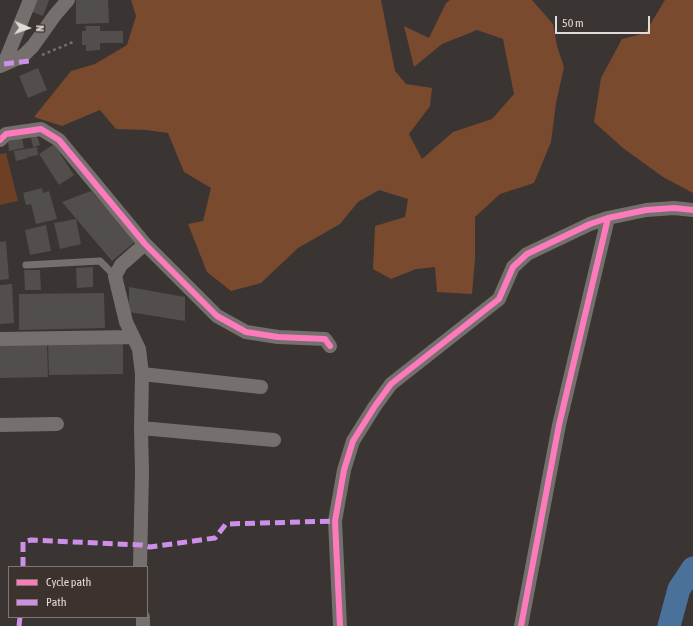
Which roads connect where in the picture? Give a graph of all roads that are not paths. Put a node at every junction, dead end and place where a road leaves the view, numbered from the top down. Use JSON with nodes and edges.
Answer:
{"nodes":[{"id":1,"x":30,"y":0,"type":"edge"},
{"id":2,"x":68,"y":0,"type":"edge"},
{"id":3,"x":2,"y":65,"type":"edge"},
{"id":4,"x":0,"y":140,"type":"edge"},
{"id":5,"x":693,"y":210,"type":"edge"},
{"id":6,"x":608,"y":218,"type":"junction"},
{"id":7,"x":145,"y":244,"type":"junction"},
{"id":8,"x":26,"y":265,"type":"dead end"},
{"id":9,"x":115,"y":276,"type":"junction"},
{"id":10,"x":133,"y":337,"type":"junction"},
{"id":11,"x":0,"y":339,"type":"edge"},
{"id":12,"x":330,"y":346,"type":"dead end"},
{"id":13,"x":142,"y":374,"type":"junction"},
{"id":14,"x":260,"y":387,"type":"dead end"},
{"id":15,"x":57,"y":424,"type":"dead end"},
{"id":16,"x":0,"y":425,"type":"edge"},
{"id":17,"x":141,"y":428,"type":"junction"},
{"id":18,"x":274,"y":440,"type":"dead end"},
{"id":19,"x":140,"y":566,"type":"edge"},
{"id":20,"x":340,"y":626,"type":"edge"},
{"id":21,"x":521,"y":626,"type":"edge"}],
"edges":[{"from":1,"to":3,"type":"street"},
{"from":2,"to":3,"type":"street"},
{"from":4,"to":7,"type":"street"},
{"from":5,"to":6,"type":"street"},
{"from":6,"to":20,"type":"street"},
{"from":6,"to":21,"type":"street"},
{"from":7,"to":9,"type":"street"},
{"from":7,"to":12,"type":"street"},
{"from":8,"to":9,"type":"lane"},
{"from":9,"to":10,"type":"street"},
{"from":10,"to":11,"type":"street"},
{"from":10,"to":13,"type":"street"},
{"from":13,"to":14,"type":"street"},
{"from":13,"to":17,"type":"street"},
{"from":15,"to":16,"type":"street"},
{"from":17,"to":18,"type":"street"},
{"from":17,"to":19,"type":"street"}]}
